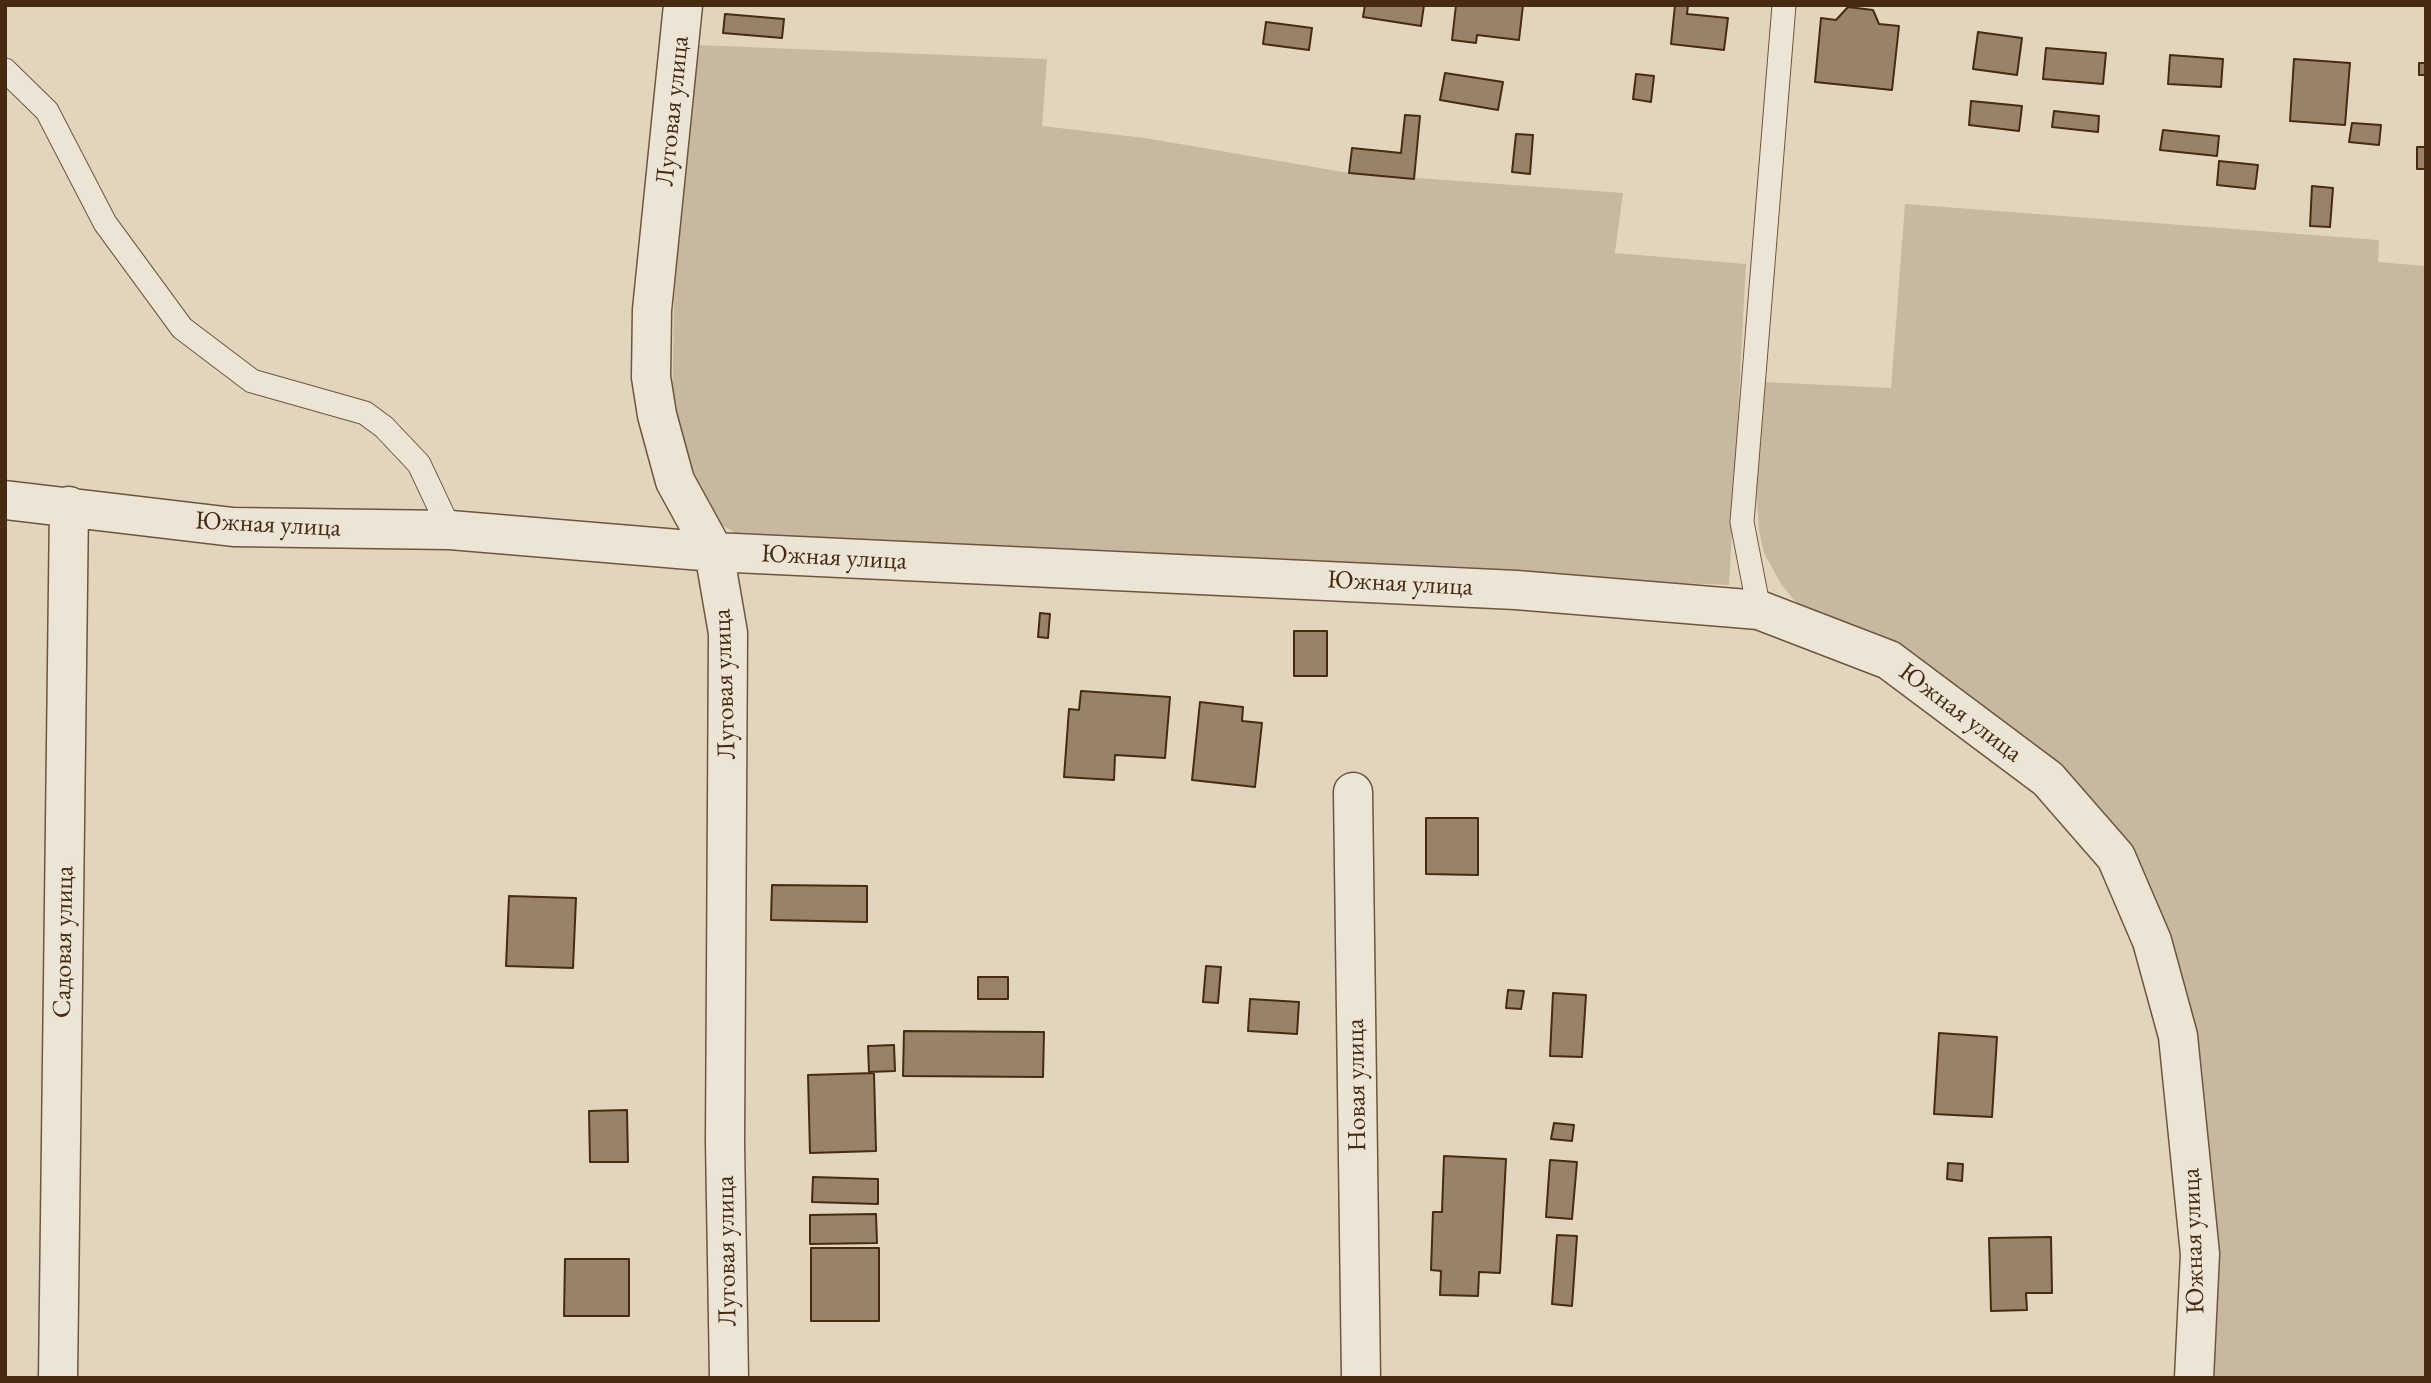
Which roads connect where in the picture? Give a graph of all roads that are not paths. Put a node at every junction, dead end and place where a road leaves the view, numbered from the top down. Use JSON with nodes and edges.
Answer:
{"nodes":[{"id":1,"x":683,"y":5,"type":"edge"},
{"id":2,"x":1784,"y":5,"type":"edge"},
{"id":3,"x":5,"y":70,"type":"edge"},
{"id":4,"x":5,"y":500,"type":"edge"},
{"id":5,"x":69,"y":506,"type":"junction"},
{"id":6,"x":450,"y":530,"type":"junction"},
{"id":7,"x":714,"y":552,"type":"junction"},
{"id":8,"x":1759,"y":610,"type":"junction"},
{"id":9,"x":1353,"y":792,"type":"dead end"},
{"id":10,"x":58,"y":1378,"type":"edge"},
{"id":11,"x":729,"y":1378,"type":"edge"},
{"id":12,"x":1361,"y":1378,"type":"edge"},
{"id":13,"x":2194,"y":1378,"type":"edge"}],
"edges":[{"from":1,"to":7,"type":"street","name":"Луговая улица"},
{"from":2,"to":8,"type":"lane"},
{"from":3,"to":6,"type":"lane"},
{"from":4,"to":5,"type":"street","name":"Южная улица"},
{"from":5,"to":6,"type":"street","name":"Южная улица"},
{"from":5,"to":10,"type":"street","name":"Садовая улица"},
{"from":6,"to":7,"type":"street","name":"Южная улица"},
{"from":7,"to":8,"type":"street","name":"Южная улица"},
{"from":7,"to":11,"type":"street","name":"Луговая улица"},
{"from":8,"to":13,"type":"street","name":"Южная улица"},
{"from":9,"to":12,"type":"street","name":"Новая улица"}]}
